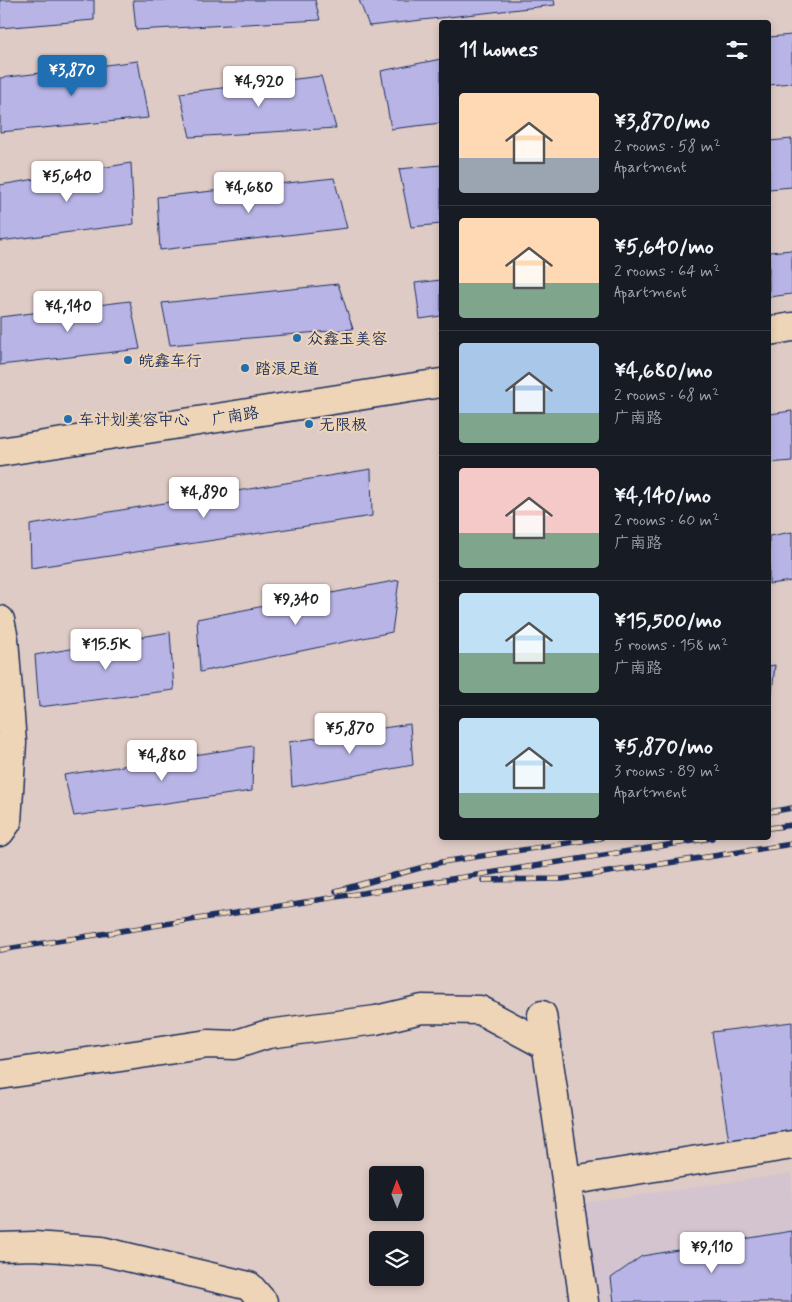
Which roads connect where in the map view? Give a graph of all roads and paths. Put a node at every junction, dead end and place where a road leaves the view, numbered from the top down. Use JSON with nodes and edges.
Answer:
{"nodes":[{"id":1,"x":792,"y":327,"type":"edge"},
{"id":2,"x":771,"y":331,"type":"edge"},
{"id":3,"x":439,"y":383,"type":"edge"},
{"id":4,"x":0,"y":452,"type":"edge"},
{"id":5,"x":0,"y":620,"type":"edge"},
{"id":6,"x":0,"y":832,"type":"edge"},
{"id":7,"x":542,"y":1015,"type":"dead end"},
{"id":8,"x":547,"y":1046,"type":"junction"},
{"id":9,"x":0,"y":1076,"type":"edge"},
{"id":10,"x":792,"y":1145,"type":"edge"},
{"id":11,"x":567,"y":1181,"type":"junction"},
{"id":12,"x":0,"y":1247,"type":"edge"},
{"id":13,"x":263,"y":1302,"type":"edge"},
{"id":14,"x":584,"y":1302,"type":"edge"}],
"edges":[{"from":1,"to":2,"type":"street"},
{"from":3,"to":4,"type":"street","name":"广南路"},
{"from":5,"to":6,"type":"street"},
{"from":7,"to":8,"type":"street"},
{"from":8,"to":9,"type":"street"},
{"from":8,"to":11,"type":"street"},
{"from":10,"to":11,"type":"street"},
{"from":11,"to":14,"type":"street"},
{"from":12,"to":13,"type":"street"}]}
